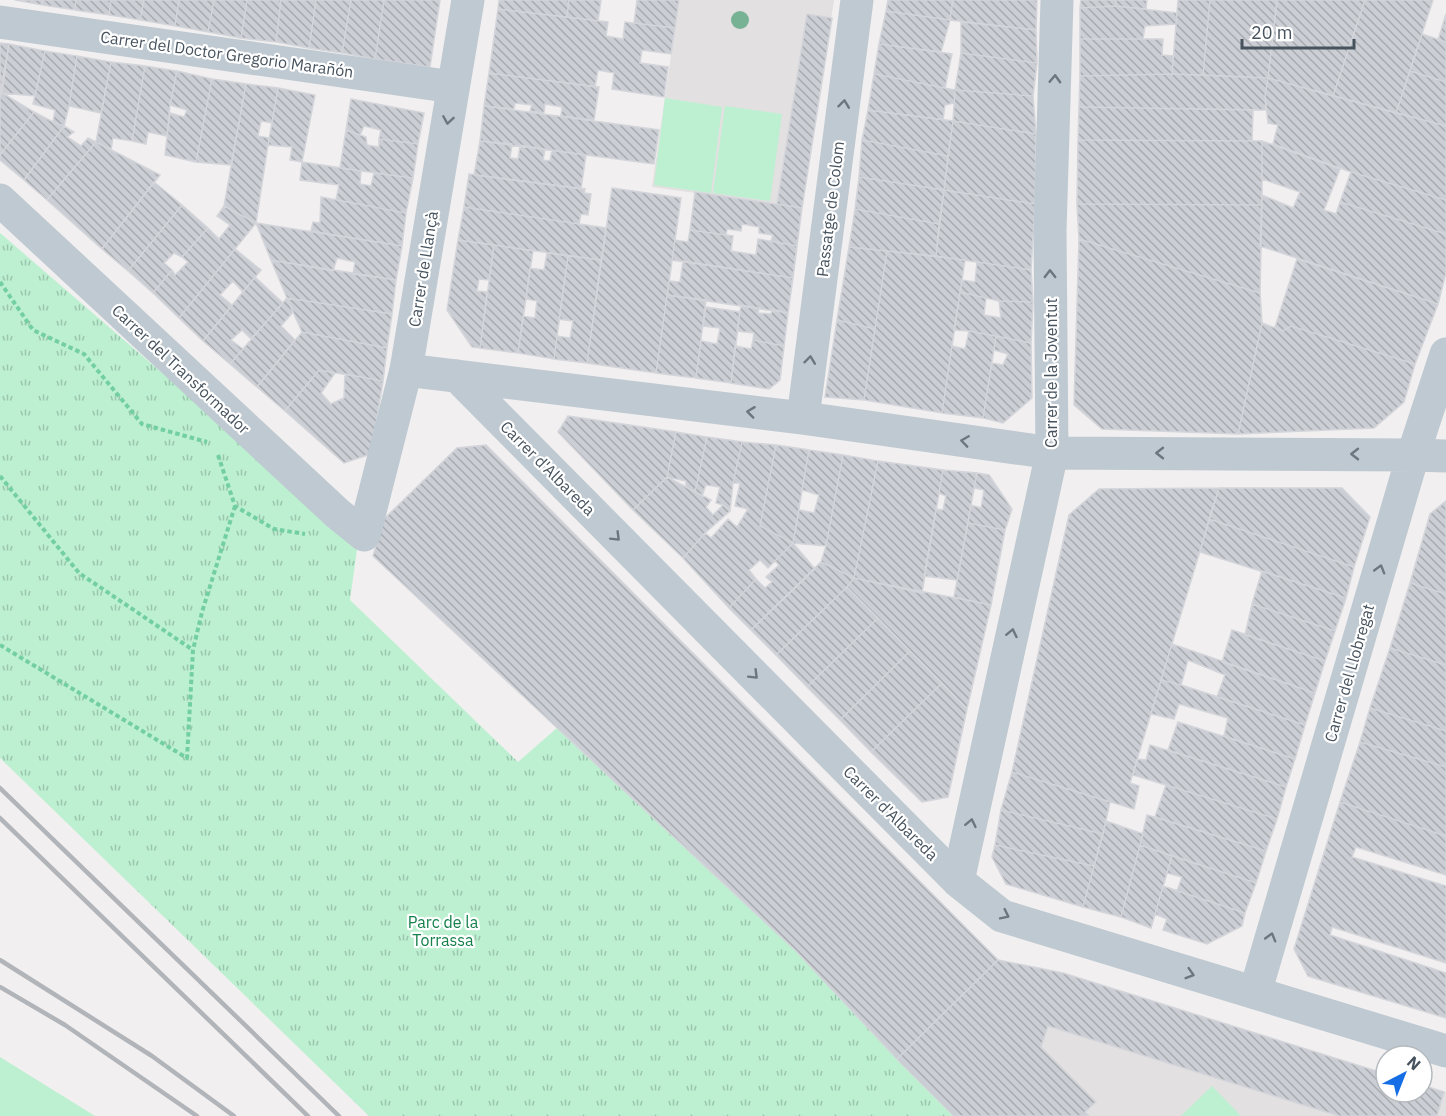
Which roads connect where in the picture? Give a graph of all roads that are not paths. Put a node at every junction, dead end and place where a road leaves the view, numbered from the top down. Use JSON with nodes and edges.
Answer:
{"nodes":[{"id":1,"x":468,"y":0,"type":"edge"},
{"id":2,"x":857,"y":0,"type":"edge"},
{"id":3,"x":1057,"y":0,"type":"edge"},
{"id":4,"x":0,"y":22,"type":"edge"},
{"id":5,"x":453,"y":88,"type":"junction"},
{"id":6,"x":0,"y":200,"type":"edge"},
{"id":7,"x":1446,"y":354,"type":"edge"},
{"id":8,"x":406,"y":370,"type":"junction"},
{"id":9,"x":457,"y":376,"type":"junction"},
{"id":10,"x":803,"y":418,"type":"junction"},
{"id":11,"x":1052,"y":453,"type":"junction"},
{"id":12,"x":1413,"y":455,"type":"junction"},
{"id":13,"x":1446,"y":456,"type":"edge"},
{"id":14,"x":364,"y":535,"type":"joint"},
{"id":15,"x":958,"y":880,"type":"junction"},
{"id":16,"x":1255,"y":993,"type":"junction"},
{"id":17,"x":1446,"y":1050,"type":"edge"}],
"edges":[{"from":1,"to":5,"type":"street","name":"Carrer de Llançà"},
{"from":10,"to":2,"type":"street","name":"Passatge de Colom","one_way":true},
{"from":11,"to":3,"type":"street","name":"Carrer de la Joventut","one_way":true},
{"from":4,"to":5,"type":"street","name":"Carrer del Doctor Gregorio Marañón"},
{"from":5,"to":8,"type":"street","name":"Carrer de Llançà","one_way":true},
{"from":6,"to":14,"type":"street","name":"Carrer del Transformador"},
{"from":7,"to":12,"type":"street","name":"Carrer del Llobregat"},
{"from":8,"to":9,"type":"street"},
{"from":8,"to":14,"type":"street","name":"Carrer de Llançà"},
{"from":10,"to":9,"type":"street","one_way":true},
{"from":9,"to":15,"type":"street","name":"Carrer d'Albareda","one_way":true},
{"from":11,"to":10,"type":"street","one_way":true},
{"from":12,"to":11,"type":"street","one_way":true},
{"from":15,"to":11,"type":"street","name":"Carrer de la Joventut","one_way":true},
{"from":12,"to":13,"type":"street"},
{"from":16,"to":12,"type":"street","name":"Carrer del Llobregat","one_way":true},
{"from":15,"to":16,"type":"street","name":"Carrer d'Albareda","one_way":true},
{"from":16,"to":17,"type":"street","name":"Carrer d'Albareda"}]}
